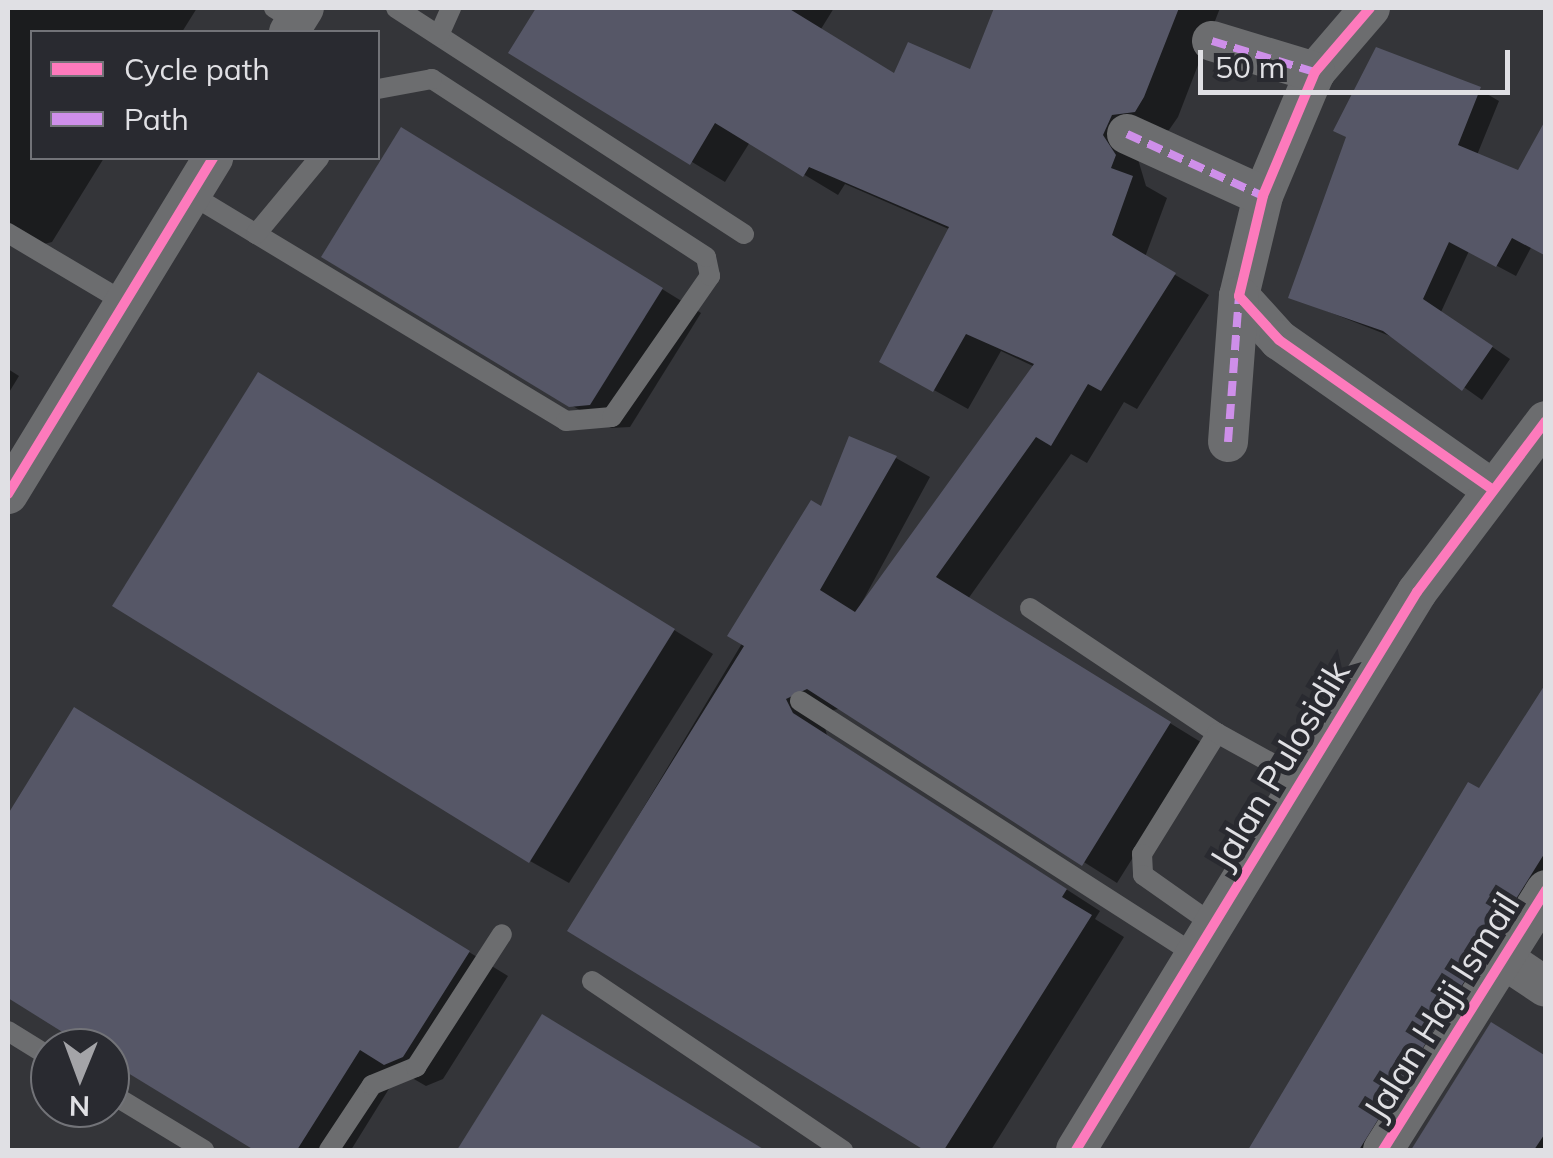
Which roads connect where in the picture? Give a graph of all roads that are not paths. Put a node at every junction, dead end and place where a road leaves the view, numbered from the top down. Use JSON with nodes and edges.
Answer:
{"nodes":[{"id":1,"x":396,"y":8,"type":"edge"},
{"id":2,"x":452,"y":8,"type":"edge"},
{"id":3,"x":1370,"y":8,"type":"edge"},
{"id":4,"x":439,"y":35,"type":"junction"},
{"id":5,"x":1212,"y":41,"type":"dead end"},
{"id":6,"x":1315,"y":72,"type":"junction"},
{"id":7,"x":380,"y":89,"type":"edge"},
{"id":8,"x":1127,"y":134,"type":"dead end"},
{"id":9,"x":211,"y":160,"type":"edge"},
{"id":10,"x":317,"y":160,"type":"edge"},
{"id":11,"x":190,"y":194,"type":"junction"},
{"id":12,"x":1263,"y":196,"type":"junction"},
{"id":13,"x":8,"y":233,"type":"edge"},
{"id":14,"x":256,"y":234,"type":"junction"},
{"id":15,"x":744,"y":234,"type":"dead end"},
{"id":16,"x":1239,"y":296,"type":"junction"},
{"id":17,"x":124,"y":302,"type":"junction"},
{"id":18,"x":1546,"y":421,"type":"edge"},
{"id":19,"x":1228,"y":442,"type":"dead end"},
{"id":20,"x":1490,"y":488,"type":"junction"},
{"id":21,"x":8,"y":494,"type":"edge"},
{"id":22,"x":1030,"y":608,"type":"dead end"},
{"id":23,"x":800,"y":701,"type":"dead end"},
{"id":24,"x":1217,"y":733,"type":"junction"},
{"id":25,"x":1302,"y":780,"type":"junction"},
{"id":26,"x":1546,"y":890,"type":"edge"},
{"id":27,"x":502,"y":934,"type":"dead end"},
{"id":28,"x":1204,"y":940,"type":"junction"},
{"id":29,"x":1504,"y":959,"type":"junction"},
{"id":30,"x":592,"y":981,"type":"dead end"},
{"id":31,"x":1546,"y":987,"type":"edge"},
{"id":32,"x":8,"y":1031,"type":"edge"},
{"id":33,"x":30,"y":1045,"type":"edge"},
{"id":34,"x":130,"y":1105,"type":"edge"},
{"id":35,"x":204,"y":1150,"type":"edge"},
{"id":36,"x":329,"y":1150,"type":"edge"},
{"id":37,"x":843,"y":1150,"type":"edge"},
{"id":38,"x":1076,"y":1150,"type":"edge"},
{"id":39,"x":1382,"y":1150,"type":"edge"}],
"edges":[{"from":1,"to":4,"type":"lane"},
{"from":2,"to":4,"type":"lane"},
{"from":3,"to":6,"type":"street"},
{"from":4,"to":15,"type":"lane"},
{"from":5,"to":6,"type":"street"},
{"from":6,"to":12,"type":"street"},
{"from":7,"to":14,"type":"lane"},
{"from":8,"to":12,"type":"street"},
{"from":9,"to":11,"type":"street"},
{"from":10,"to":14,"type":"lane"},
{"from":11,"to":14,"type":"lane"},
{"from":11,"to":17,"type":"street"},
{"from":12,"to":16,"type":"street"},
{"from":13,"to":17,"type":"lane"},
{"from":16,"to":19,"type":"street"},
{"from":16,"to":20,"type":"street"},
{"from":17,"to":21,"type":"street"},
{"from":18,"to":20,"type":"street","name":"Jalan Pulosidik"},
{"from":20,"to":25,"type":"street","name":"Jalan Pulosidik"},
{"from":22,"to":24,"type":"lane"},
{"from":23,"to":28,"type":"lane"},
{"from":24,"to":25,"type":"lane"},
{"from":24,"to":28,"type":"lane"},
{"from":25,"to":28,"type":"street","name":"Jalan Pulosidik"},
{"from":26,"to":29,"type":"street","name":"Jalan Haji Ismail"},
{"from":27,"to":36,"type":"lane"},
{"from":28,"to":38,"type":"street","name":"Jalan Pulosidik"},
{"from":29,"to":31,"type":"street"},
{"from":29,"to":39,"type":"street","name":"Jalan Haji Ismail"},
{"from":30,"to":37,"type":"lane"},
{"from":32,"to":33,"type":"lane"},
{"from":34,"to":35,"type":"lane"}]}
